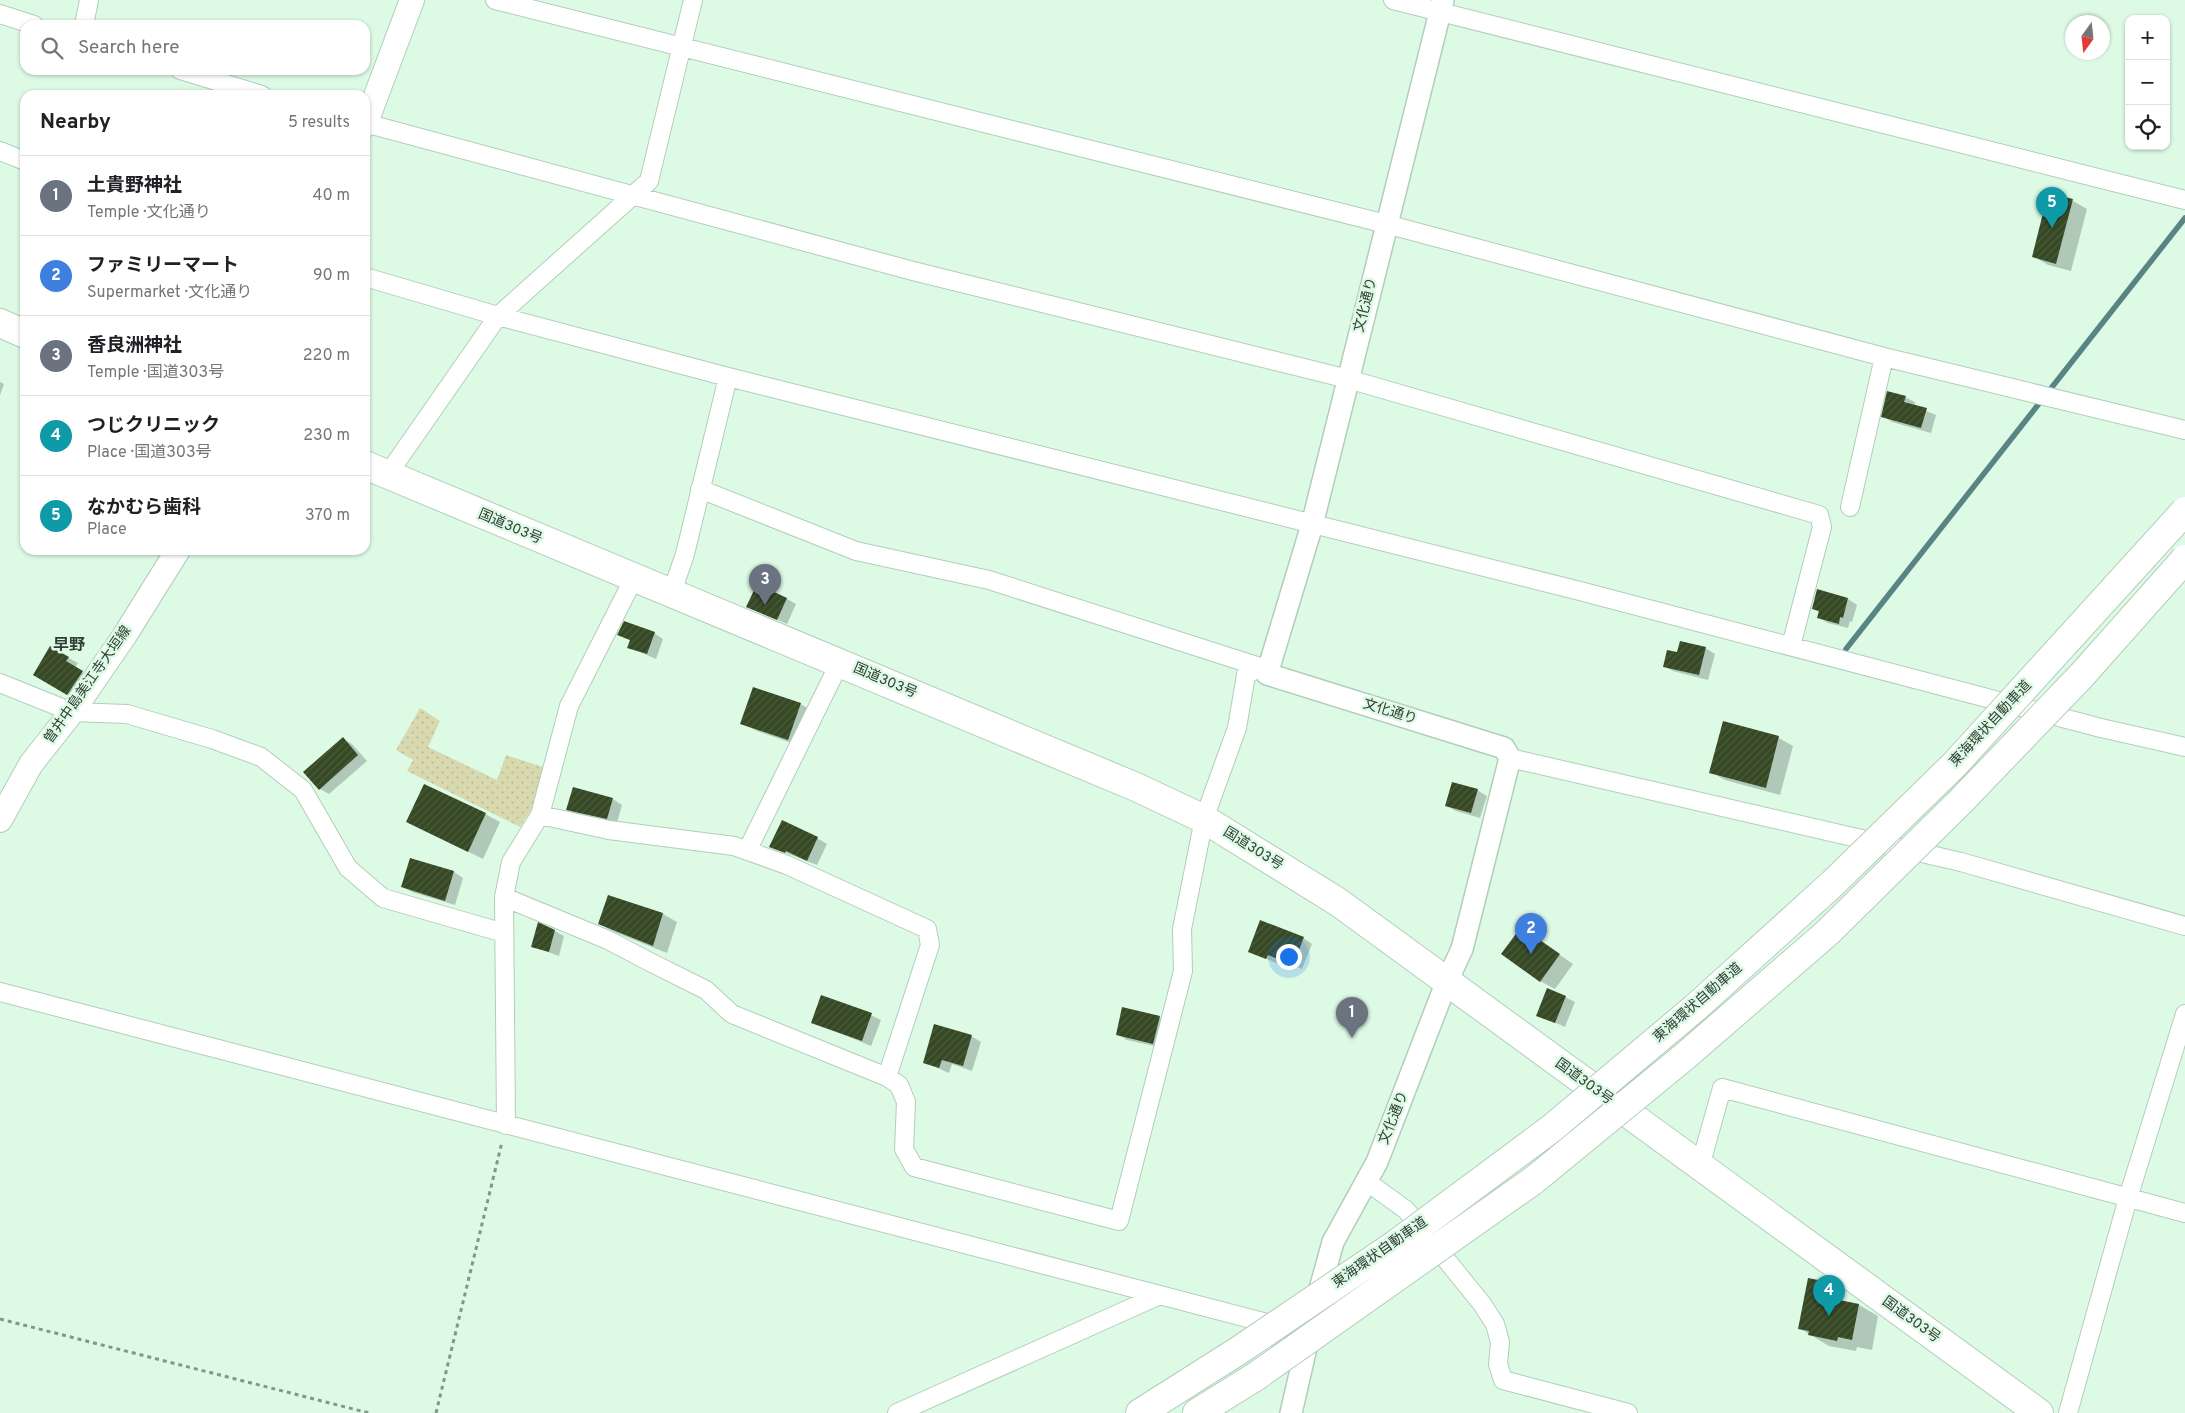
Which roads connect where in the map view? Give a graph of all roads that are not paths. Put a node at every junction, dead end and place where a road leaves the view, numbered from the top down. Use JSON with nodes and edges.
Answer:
{"nodes":[{"id":1,"x":89,"y":0,"type":"edge"},
{"id":2,"x":412,"y":0,"type":"edge"},
{"id":3,"x":495,"y":0,"type":"edge"},
{"id":4,"x":693,"y":0,"type":"edge"},
{"id":5,"x":1393,"y":0,"type":"edge"},
{"id":6,"x":1442,"y":6,"type":"edge"},
{"id":7,"x":0,"y":14,"type":"edge"},
{"id":8,"x":20,"y":20,"type":"edge"},
{"id":9,"x":85,"y":20,"type":"edge"},
{"id":10,"x":681,"y":47,"type":"junction"},
{"id":11,"x":196,"y":75,"type":"edge"},
{"id":12,"x":246,"y":90,"type":"edge"},
{"id":13,"x":370,"y":111,"type":"edge"},
{"id":14,"x":370,"y":125,"type":"edge"},
{"id":15,"x":0,"y":152,"type":"edge"},
{"id":16,"x":20,"y":159,"type":"edge"},
{"id":17,"x":634,"y":195,"type":"junction"},
{"id":18,"x":2185,"y":200,"type":"edge"},
{"id":19,"x":1386,"y":224,"type":"junction"},
{"id":20,"x":370,"y":278,"type":"edge"},
{"id":21,"x":498,"y":316,"type":"junction"},
{"id":22,"x":0,"y":323,"type":"edge"},
{"id":23,"x":20,"y":332,"type":"edge"},
{"id":24,"x":1884,"y":357,"type":"junction"},
{"id":25,"x":728,"y":377,"type":"junction"},
{"id":26,"x":1348,"y":378,"type":"junction"},
{"id":27,"x":2185,"y":430,"type":"edge"},
{"id":28,"x":376,"y":470,"type":"edge"},
{"id":29,"x":700,"y":489,"type":"junction"},
{"id":30,"x":1850,"y":507,"type":"dead end"},
{"id":31,"x":2185,"y":511,"type":"edge"},
{"id":32,"x":1312,"y":525,"type":"junction"},
{"id":33,"x":175,"y":555,"type":"edge"},
{"id":34,"x":2185,"y":559,"type":"edge"},
{"id":35,"x":634,"y":578,"type":"junction"},
{"id":36,"x":672,"y":592,"type":"junction"},
{"id":37,"x":1791,"y":646,"type":"junction"},
{"id":38,"x":840,"y":662,"type":"junction"},
{"id":39,"x":0,"y":683,"type":"edge"},
{"id":40,"x":72,"y":712,"type":"junction"},
{"id":41,"x":2185,"y":747,"type":"edge"},
{"id":42,"x":1510,"y":758,"type":"junction"},
{"id":43,"x":540,"y":815,"type":"junction"},
{"id":44,"x":1204,"y":819,"type":"junction"},
{"id":45,"x":0,"y":820,"type":"edge"},
{"id":46,"x":747,"y":851,"type":"junction"},
{"id":47,"x":504,"y":897,"type":"junction"},
{"id":48,"x":2185,"y":926,"type":"edge"},
{"id":49,"x":504,"y":933,"type":"junction"},
{"id":50,"x":1447,"y":981,"type":"junction"},
{"id":51,"x":0,"y":992,"type":"edge"},
{"id":52,"x":2185,"y":1014,"type":"edge"},
{"id":53,"x":888,"y":1077,"type":"junction"},
{"id":54,"x":506,"y":1125,"type":"junction"},
{"id":55,"x":1700,"y":1166,"type":"junction"},
{"id":56,"x":1366,"y":1181,"type":"junction"},
{"id":57,"x":2128,"y":1198,"type":"junction"},
{"id":58,"x":2185,"y":1213,"type":"edge"},
{"id":59,"x":1160,"y":1295,"type":"junction"},
{"id":60,"x":1309,"y":1334,"type":"junction"},
{"id":61,"x":1181,"y":1387,"type":"junction"},
{"id":62,"x":897,"y":1413,"type":"edge"},
{"id":63,"x":1122,"y":1413,"type":"edge"},
{"id":64,"x":1140,"y":1413,"type":"edge"},
{"id":65,"x":1197,"y":1413,"type":"edge"},
{"id":66,"x":1291,"y":1413,"type":"edge"},
{"id":67,"x":1628,"y":1413,"type":"edge"},
{"id":68,"x":2039,"y":1413,"type":"edge"},
{"id":69,"x":2068,"y":1413,"type":"edge"}],
"edges":[{"from":1,"to":9,"type":"street"},
{"from":2,"to":13,"type":"main road"},
{"from":3,"to":10,"type":"street"},
{"from":4,"to":10,"type":"street"},
{"from":5,"to":6,"type":"street"},
{"from":6,"to":18,"type":"street"},
{"from":6,"to":19,"type":"street","name":"文化通り"},
{"from":7,"to":8,"type":"street"},
{"from":10,"to":17,"type":"street"},
{"from":10,"to":19,"type":"street"},
{"from":11,"to":12,"type":"street"},
{"from":14,"to":17,"type":"street"},
{"from":15,"to":16,"type":"street"},
{"from":17,"to":21,"type":"street"},
{"from":17,"to":26,"type":"street"},
{"from":19,"to":24,"type":"street"},
{"from":19,"to":26,"type":"street","name":"文化通り"},
{"from":20,"to":21,"type":"street"},
{"from":21,"to":25,"type":"street"},
{"from":21,"to":28,"type":"street"},
{"from":22,"to":23,"type":"highway"},
{"from":24,"to":27,"type":"street"},
{"from":24,"to":30,"type":"street"},
{"from":25,"to":29,"type":"street"},
{"from":25,"to":32,"type":"street"},
{"from":26,"to":32,"type":"street","name":"文化通り"},
{"from":26,"to":37,"type":"street"},
{"from":28,"to":35,"type":"highway","name":"国道303号"},
{"from":29,"to":36,"type":"street"},
{"from":29,"to":44,"type":"street"},
{"from":31,"to":61,"type":"highway","name":"東海環状自動車道","bridge":true},
{"from":32,"to":37,"type":"street"},
{"from":32,"to":42,"type":"street","name":"文化通り"},
{"from":33,"to":40,"type":"main road","name":"曽井中島美江寺大垣線"},
{"from":34,"to":65,"type":"highway","bridge":true},
{"from":35,"to":36,"type":"highway","name":"国道303号"},
{"from":35,"to":43,"type":"street"},
{"from":36,"to":38,"type":"highway","name":"国道303号"},
{"from":37,"to":41,"type":"street"},
{"from":38,"to":44,"type":"highway","name":"国道303号"},
{"from":38,"to":46,"type":"street"},
{"from":39,"to":40,"type":"street"},
{"from":40,"to":45,"type":"main road","name":"曽井中島美江寺大垣線"},
{"from":40,"to":49,"type":"street"},
{"from":42,"to":48,"type":"street"},
{"from":42,"to":50,"type":"street","name":"文化通り"},
{"from":43,"to":46,"type":"street"},
{"from":43,"to":47,"type":"street"},
{"from":44,"to":50,"type":"highway","name":"国道303号"},
{"from":44,"to":53,"type":"street"},
{"from":46,"to":53,"type":"street"},
{"from":47,"to":49,"type":"street"},
{"from":47,"to":53,"type":"street"},
{"from":49,"to":54,"type":"street"},
{"from":50,"to":55,"type":"highway","name":"国道303号"},
{"from":50,"to":56,"type":"street","name":"文化通り"},
{"from":51,"to":54,"type":"street"},
{"from":52,"to":57,"type":"street"},
{"from":54,"to":59,"type":"street"},
{"from":55,"to":57,"type":"street"},
{"from":55,"to":68,"type":"highway","name":"国道303号"},
{"from":56,"to":60,"type":"street","name":"文化通り"},
{"from":56,"to":67,"type":"street"},
{"from":57,"to":58,"type":"street"},
{"from":57,"to":69,"type":"street"},
{"from":59,"to":60,"type":"street"},
{"from":59,"to":62,"type":"street"},
{"from":60,"to":66,"type":"street","name":"文化通り"},
{"from":61,"to":63,"type":"highway"},
{"from":61,"to":64,"type":"highway","name":"東海環状自動車道"}]}
